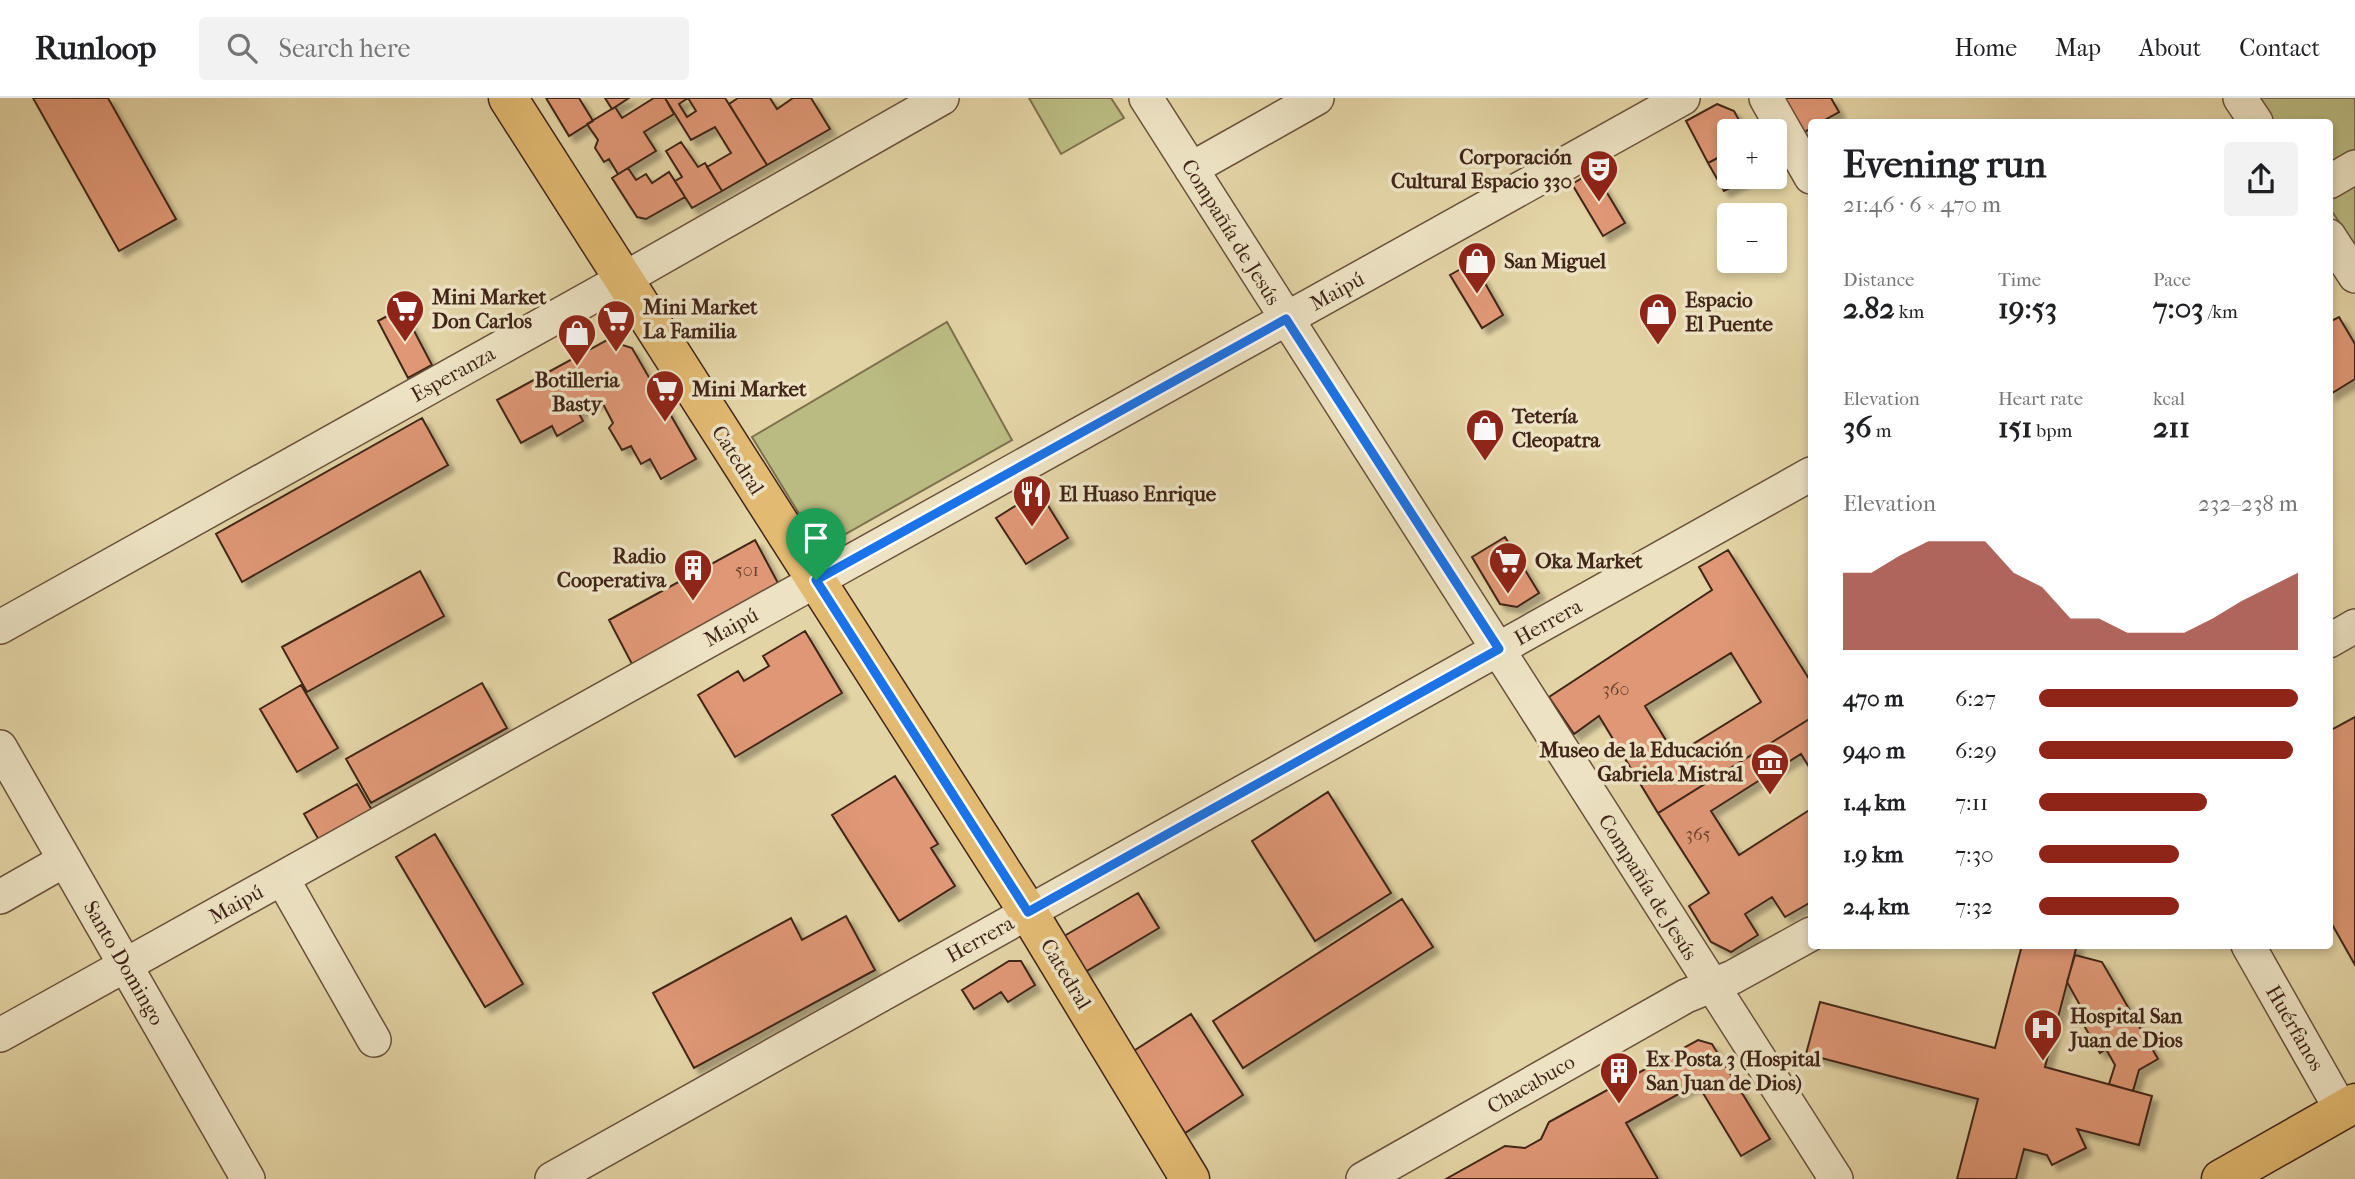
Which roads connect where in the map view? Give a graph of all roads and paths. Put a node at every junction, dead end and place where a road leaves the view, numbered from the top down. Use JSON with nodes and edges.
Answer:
{"nodes":[{"id":1,"x":508,"y":98,"type":"edge"},
{"id":2,"x":942,"y":98,"type":"edge"},
{"id":3,"x":1146,"y":98,"type":"edge"},
{"id":4,"x":1317,"y":98,"type":"edge"},
{"id":5,"x":1683,"y":98,"type":"edge"},
{"id":6,"x":1766,"y":98,"type":"edge"},
{"id":7,"x":2240,"y":98,"type":"edge"},
{"id":8,"x":2254,"y":119,"type":"edge"},
{"id":9,"x":2355,"y":167,"type":"edge"},
{"id":10,"x":1191,"y":169,"type":"junction"},
{"id":11,"x":1808,"y":172,"type":"edge"},
{"id":12,"x":2333,"y":180,"type":"edge"},
{"id":13,"x":2333,"y":242,"type":"edge"},
{"id":14,"x":2355,"y":276,"type":"edge"},
{"id":15,"x":622,"y":280,"type":"junction"},
{"id":16,"x":1286,"y":319,"type":"junction"},
{"id":17,"x":1808,"y":476,"type":"edge"},
{"id":18,"x":816,"y":580,"type":"junction"},
{"id":19,"x":2355,"y":626,"type":"edge"},
{"id":20,"x":0,"y":627,"type":"edge"},
{"id":21,"x":2333,"y":639,"type":"edge"},
{"id":22,"x":1499,"y":649,"type":"junction"},
{"id":23,"x":0,"y":747,"type":"edge"},
{"id":24,"x":65,"y":860,"type":"junction"},
{"id":25,"x":282,"y":878,"type":"junction"},
{"id":26,"x":0,"y":897,"type":"edge"},
{"id":27,"x":1028,"y":912,"type":"junction"},
{"id":28,"x":1808,"y":936,"type":"edge"},
{"id":29,"x":2250,"y":949,"type":"edge"},
{"id":30,"x":125,"y":966,"type":"junction"},
{"id":31,"x":1711,"y":986,"type":"junction"},
{"id":32,"x":0,"y":1035,"type":"edge"},
{"id":33,"x":374,"y":1040,"type":"dead end"},
{"id":34,"x":2348,"y":1107,"type":"edge"},
{"id":35,"x":248,"y":1179,"type":"edge"},
{"id":36,"x":552,"y":1179,"type":"edge"},
{"id":37,"x":1190,"y":1179,"type":"edge"},
{"id":38,"x":1363,"y":1179,"type":"edge"},
{"id":39,"x":1836,"y":1179,"type":"edge"},
{"id":40,"x":2221,"y":1179,"type":"edge"}],
"edges":[{"from":1,"to":15,"type":"main road","name":"Catedral"},
{"from":2,"to":15,"type":"street","name":"Esperanza"},
{"from":3,"to":10,"type":"street","name":"Compañía de Jesús"},
{"from":4,"to":10,"type":"street"},
{"from":5,"to":16,"type":"street","name":"Maipú"},
{"from":6,"to":11,"type":"street"},
{"from":7,"to":8,"type":"street"},
{"from":9,"to":12,"type":"street"},
{"from":10,"to":16,"type":"street","name":"Compañía de Jesús"},
{"from":13,"to":14,"type":"street"},
{"from":15,"to":18,"type":"main road","name":"Catedral"},
{"from":15,"to":20,"type":"street","name":"Esperanza"},
{"from":16,"to":18,"type":"street","name":"Maipú"},
{"from":16,"to":22,"type":"street","name":"Compañía de Jesús"},
{"from":17,"to":22,"type":"street","name":"Herrera"},
{"from":18,"to":25,"type":"street","name":"Maipú"},
{"from":18,"to":27,"type":"main road","name":"Catedral"},
{"from":19,"to":21,"type":"street"},
{"from":22,"to":27,"type":"street","name":"Herrera"},
{"from":22,"to":31,"type":"street","name":"Compañía de Jesús"},
{"from":23,"to":24,"type":"street","name":"Santo Domingo"},
{"from":24,"to":26,"type":"street"},
{"from":24,"to":30,"type":"street","name":"Santo Domingo"},
{"from":25,"to":30,"type":"street","name":"Maipú"},
{"from":25,"to":33,"type":"street"},
{"from":27,"to":36,"type":"street","name":"Herrera"},
{"from":27,"to":37,"type":"main road","name":"Catedral"},
{"from":28,"to":31,"type":"street","name":"Chacabuco"},
{"from":29,"to":34,"type":"street","name":"Huérfanos"},
{"from":30,"to":32,"type":"street","name":"Maipú"},
{"from":30,"to":35,"type":"street","name":"Santo Domingo"},
{"from":31,"to":38,"type":"street","name":"Chacabuco"},
{"from":31,"to":39,"type":"street","name":"Compañía de Jesús"},
{"from":34,"to":40,"type":"main road"}]}
